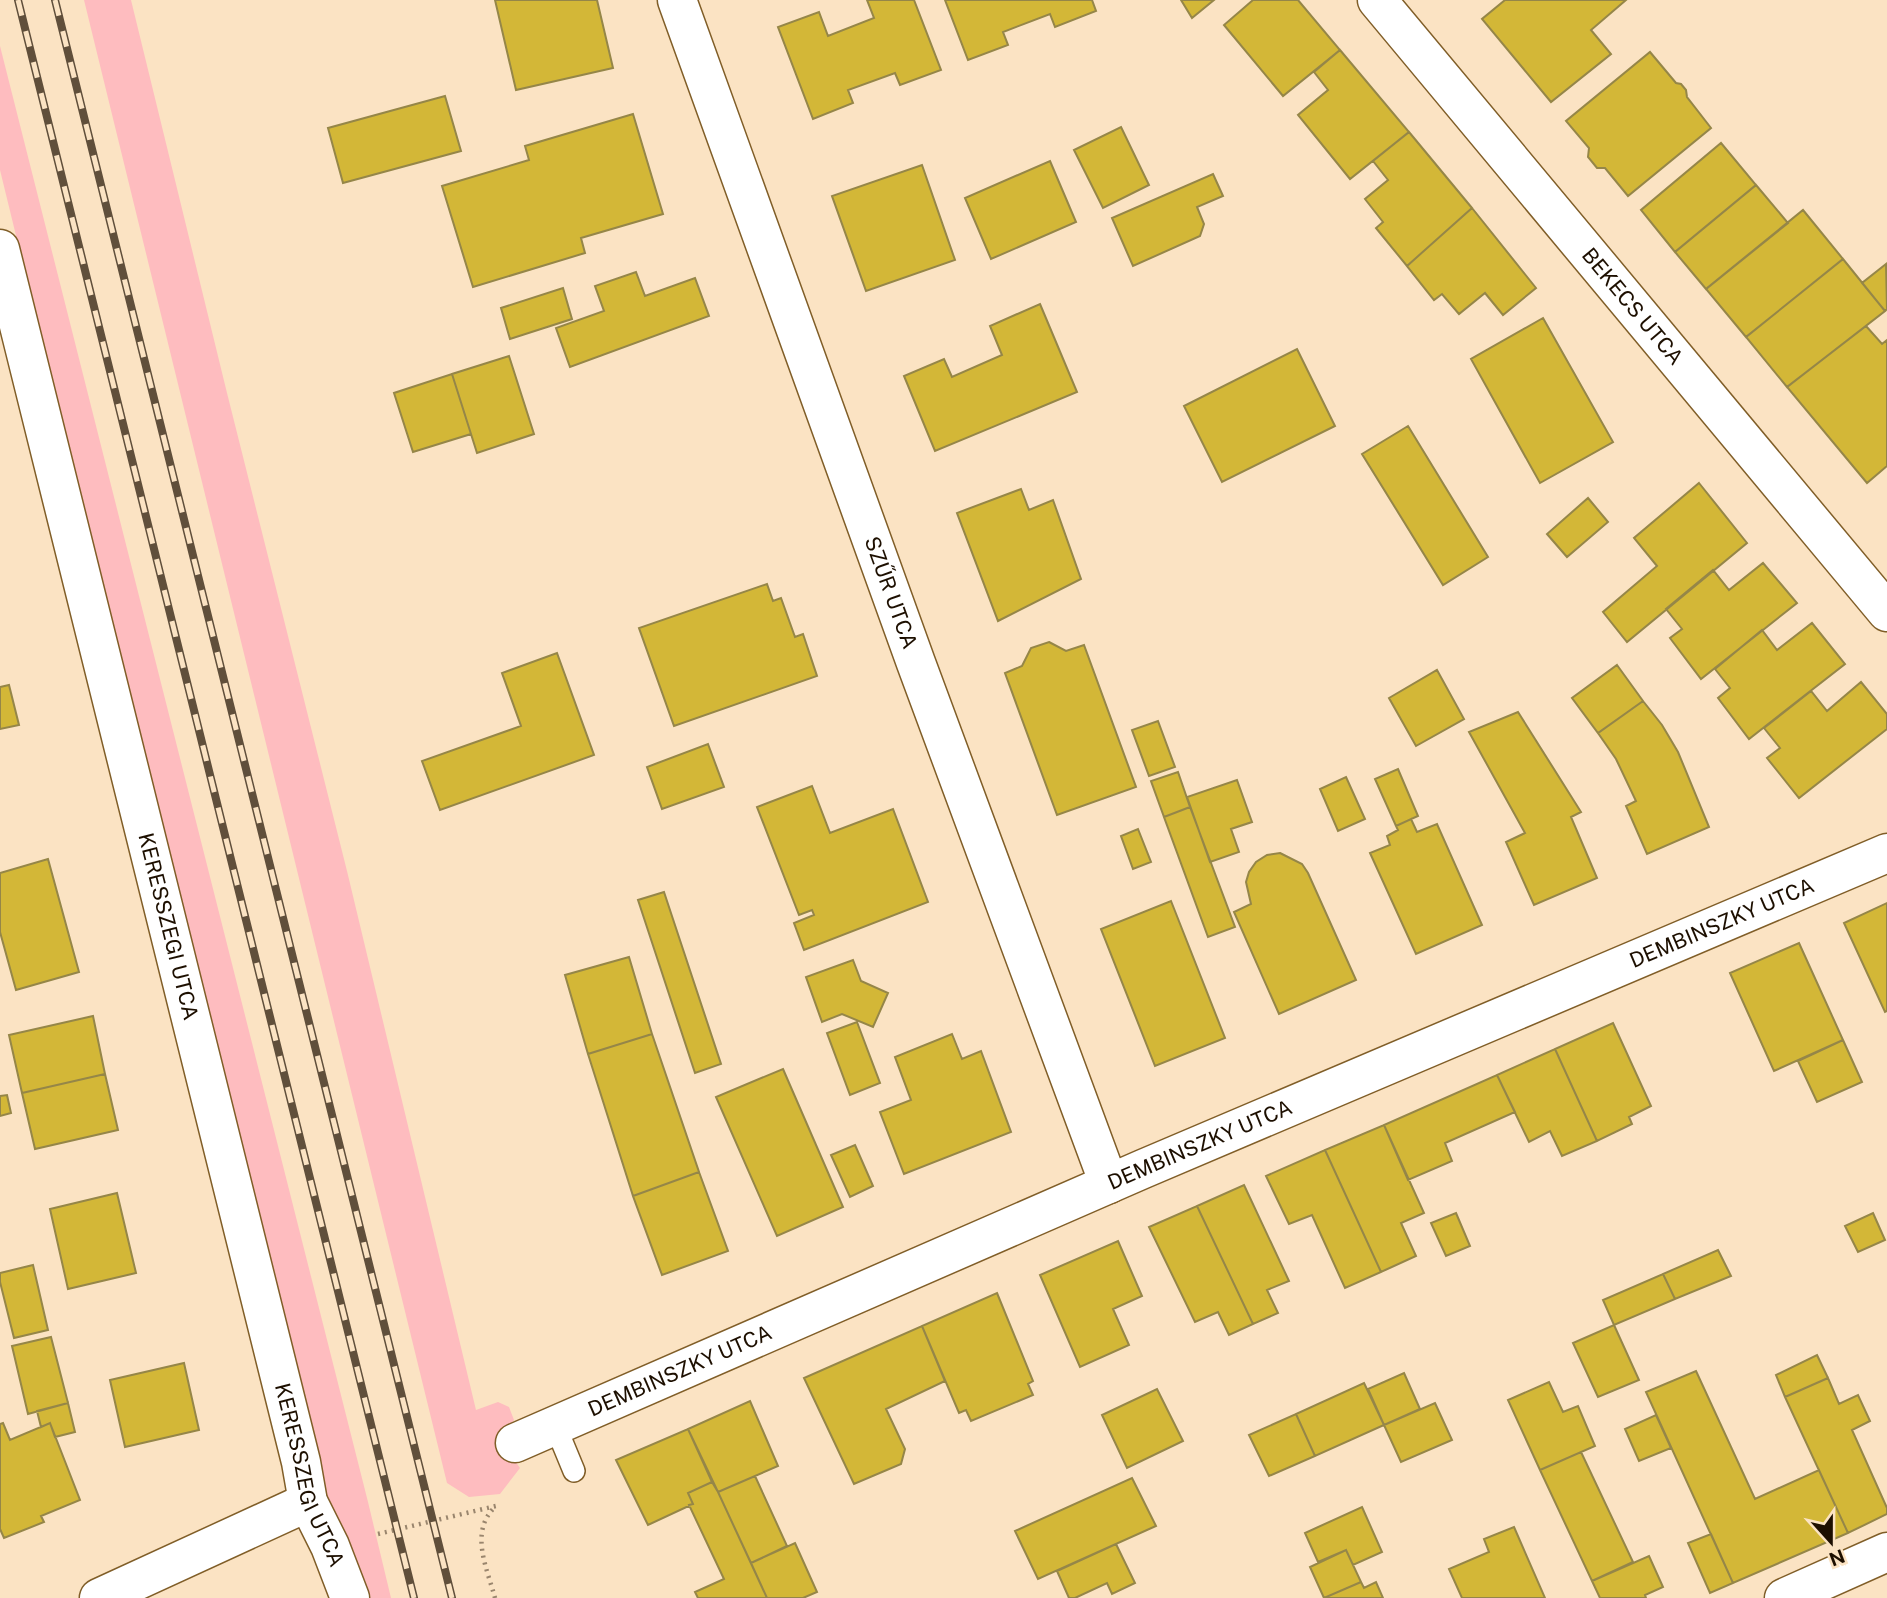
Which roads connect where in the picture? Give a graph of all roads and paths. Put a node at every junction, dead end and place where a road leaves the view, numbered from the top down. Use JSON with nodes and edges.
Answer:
{"nodes":[{"id":1,"x":677,"y":0,"type":"edge"},
{"id":2,"x":1377,"y":0,"type":"edge"},
{"id":3,"x":0,"y":249,"type":"edge"},
{"id":4,"x":1887,"y":612,"type":"edge"},
{"id":5,"x":1887,"y":853,"type":"edge"},
{"id":6,"x":1110,"y":1184,"type":"junction"},
{"id":7,"x":555,"y":1425,"type":"junction"},
{"id":8,"x":515,"y":1443,"type":"dead end"},
{"id":9,"x":574,"y":1471,"type":"dead end"},
{"id":10,"x":308,"y":1502,"type":"junction"},
{"id":11,"x":330,"y":1546,"type":"junction"},
{"id":12,"x":1887,"y":1552,"type":"edge"},
{"id":13,"x":99,"y":1598,"type":"edge"},
{"id":14,"x":351,"y":1598,"type":"edge"},
{"id":15,"x":495,"y":1598,"type":"edge"},
{"id":16,"x":1784,"y":1598,"type":"edge"}],
"edges":[{"from":1,"to":6,"type":"street","name":"SZŰR UTCA"},
{"from":2,"to":4,"type":"street","name":"BEKECS UTCA"},
{"from":3,"to":10,"type":"street","name":"KERESSZEGI UTCA"},
{"from":5,"to":6,"type":"street","name":"DEMBINSZKY UTCA"},
{"from":6,"to":7,"type":"street","name":"DEMBINSZKY UTCA"},
{"from":7,"to":8,"type":"street","name":"DEMBINSZKY UTCA"},
{"from":7,"to":9,"type":"lane"},
{"from":10,"to":11,"type":"street","name":"KERESSZEGI UTCA"},
{"from":10,"to":13,"type":"street"},
{"from":11,"to":14,"type":"street","name":"KERESSZEGI UTCA"},
{"from":11,"to":15,"type":"path"},
{"from":12,"to":16,"type":"street"}]}
